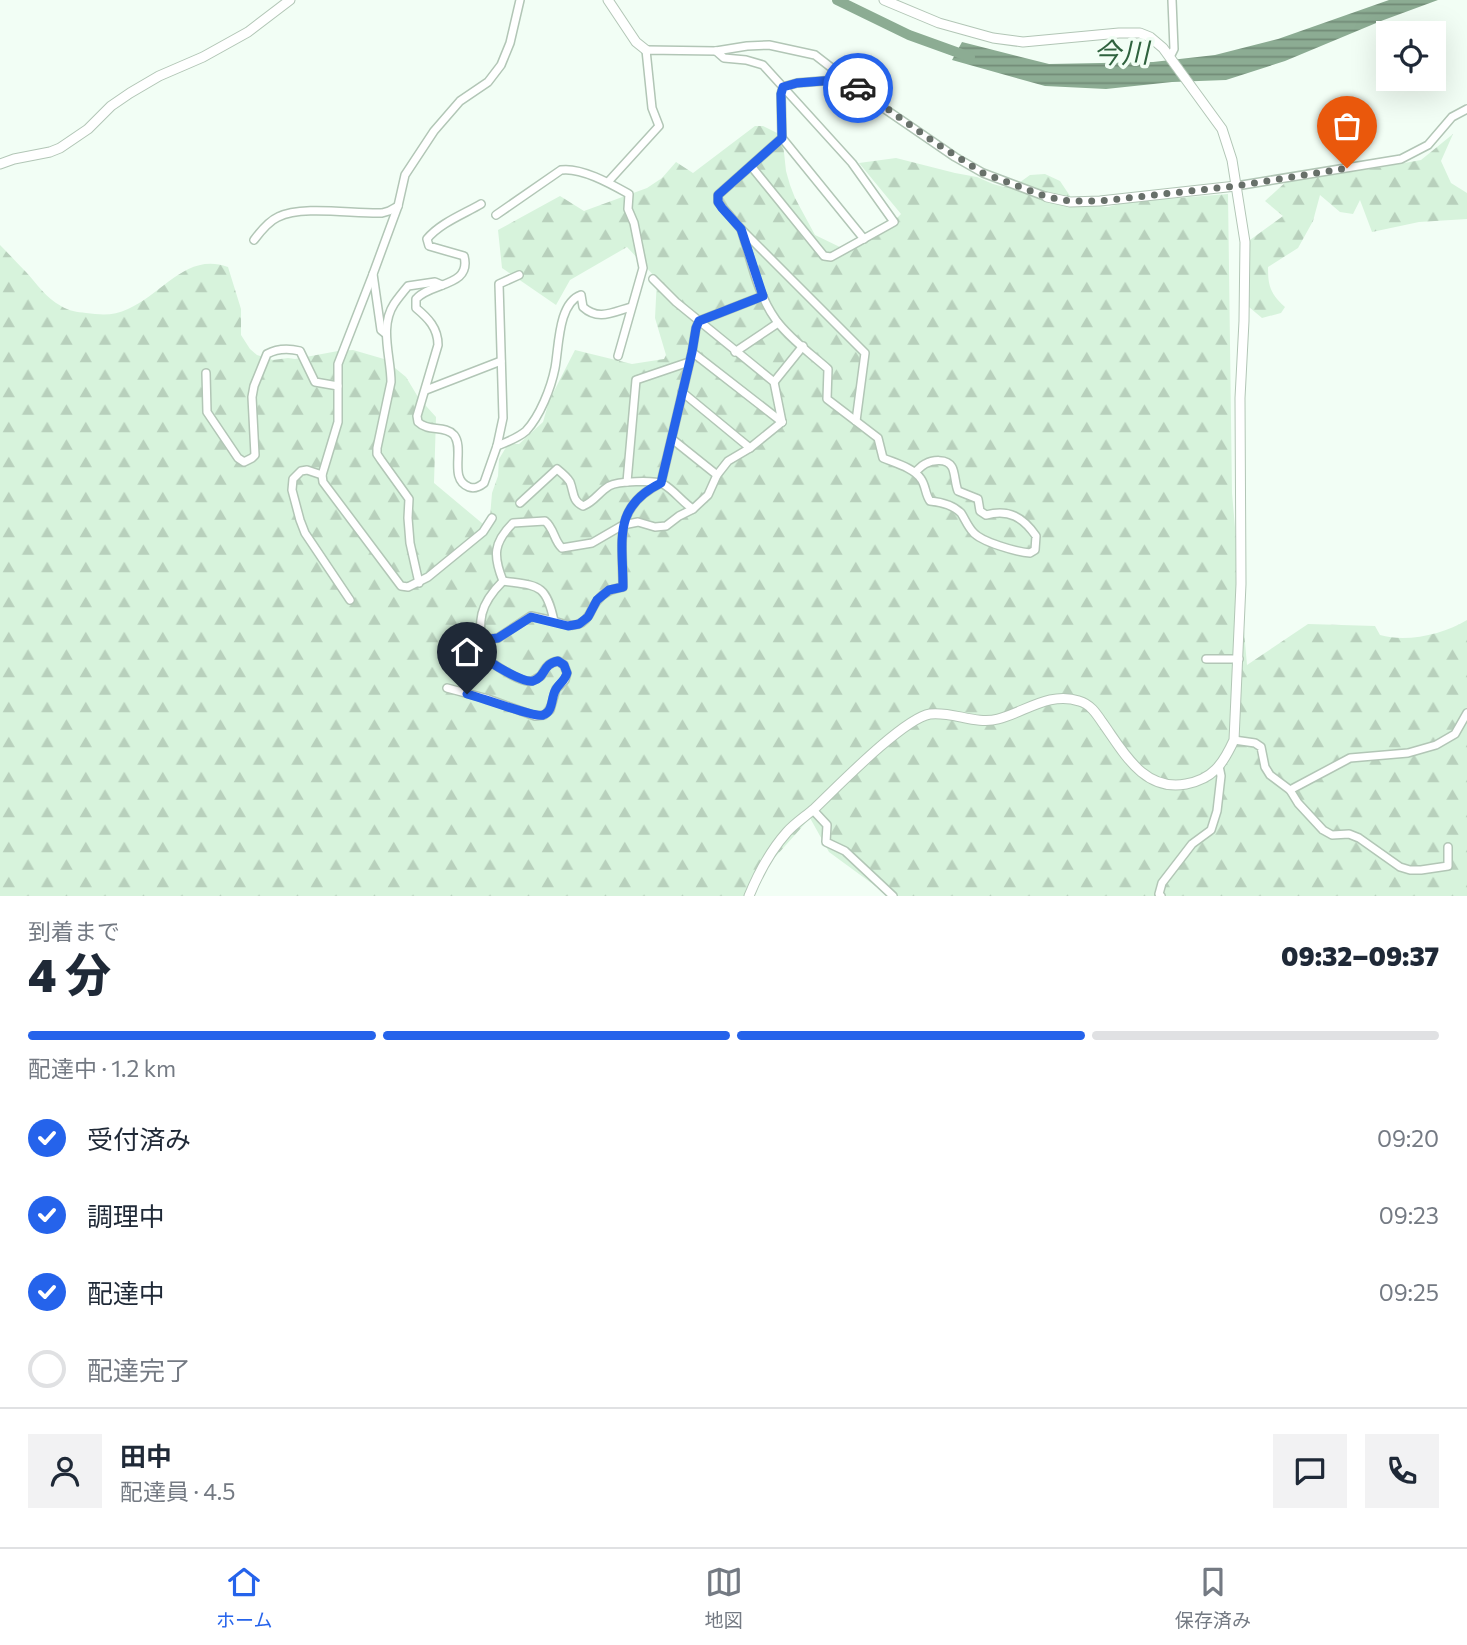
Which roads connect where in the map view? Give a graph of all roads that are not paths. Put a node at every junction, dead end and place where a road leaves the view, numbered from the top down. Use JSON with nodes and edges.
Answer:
{"nodes":[{"id":1,"x":290,"y":0,"type":"edge"},
{"id":2,"x":520,"y":0,"type":"edge"},
{"id":3,"x":608,"y":0,"type":"edge"},
{"id":4,"x":884,"y":0,"type":"edge"},
{"id":5,"x":1172,"y":0,"type":"edge"},
{"id":6,"x":646,"y":50,"type":"junction"},
{"id":7,"x":716,"y":51,"type":"junction"},
{"id":8,"x":1170,"y":57,"type":"junction"},
{"id":9,"x":848,"y":79,"type":"junction"},
{"id":10,"x":783,"y":87,"type":"junction"},
{"id":11,"x":1467,"y":109,"type":"edge"},
{"id":12,"x":782,"y":138,"type":"junction"},
{"id":13,"x":0,"y":164,"type":"edge"},
{"id":14,"x":751,"y":166,"type":"junction"},
{"id":15,"x":608,"y":182,"type":"junction"},
{"id":16,"x":1236,"y":186,"type":"junction"},
{"id":17,"x":1047,"y":197,"type":"joint"},
{"id":18,"x":481,"y":204,"type":"dead end"},
{"id":19,"x":398,"y":205,"type":"junction"},
{"id":20,"x":496,"y":215,"type":"dead end"},
{"id":21,"x":741,"y":229,"type":"junction"},
{"id":22,"x":863,"y":239,"type":"junction"},
{"id":23,"x":254,"y":240,"type":"dead end"},
{"id":24,"x":373,"y":274,"type":"junction"},
{"id":25,"x":519,"y":275,"type":"dead end"},
{"id":26,"x":653,"y":279,"type":"dead end"},
{"id":27,"x":442,"y":285,"type":"junction"},
{"id":28,"x":763,"y":296,"type":"junction"},
{"id":29,"x":631,"y":307,"type":"junction"},
{"id":30,"x":699,"y":321,"type":"junction"},
{"id":31,"x":778,"y":323,"type":"junction"},
{"id":32,"x":386,"y":334,"type":"junction"},
{"id":33,"x":803,"y":346,"type":"junction"},
{"id":34,"x":692,"y":352,"type":"junction"},
{"id":35,"x":735,"y":352,"type":"junction"},
{"id":36,"x":618,"y":356,"type":"dead end"},
{"id":37,"x":501,"y":361,"type":"junction"},
{"id":38,"x":689,"y":362,"type":"junction"},
{"id":39,"x":206,"y":373,"type":"dead end"},
{"id":40,"x":774,"y":382,"type":"junction"},
{"id":41,"x":338,"y":386,"type":"junction"},
{"id":42,"x":426,"y":390,"type":"junction"},
{"id":43,"x":682,"y":392,"type":"junction"},
{"id":44,"x":856,"y":421,"type":"junction"},
{"id":45,"x":782,"y":422,"type":"junction"},
{"id":46,"x":672,"y":439,"type":"junction"},
{"id":47,"x":497,"y":446,"type":"junction"},
{"id":48,"x":750,"y":448,"type":"junction"},
{"id":49,"x":915,"y":472,"type":"junction"},
{"id":50,"x":322,"y":475,"type":"junction"},
{"id":51,"x":717,"y":475,"type":"junction"},
{"id":52,"x":626,"y":482,"type":"junction"},
{"id":53,"x":661,"y":483,"type":"junction"},
{"id":54,"x":520,"y":503,"type":"dead end"},
{"id":55,"x":693,"y":509,"type":"junction"},
{"id":56,"x":492,"y":518,"type":"dead end"},
{"id":57,"x":623,"y":525,"type":"junction"},
{"id":58,"x":503,"y":581,"type":"junction"},
{"id":59,"x":419,"y":583,"type":"junction"},
{"id":60,"x":350,"y":600,"type":"dead end"},
{"id":61,"x":554,"y":621,"type":"junction"},
{"id":62,"x":481,"y":640,"type":"junction"},
{"id":63,"x":1206,"y":659,"type":"dead end"},
{"id":64,"x":1239,"y":659,"type":"junction"},
{"id":65,"x":447,"y":688,"type":"dead end"},
{"id":66,"x":1467,"y":713,"type":"edge"},
{"id":67,"x":1234,"y":740,"type":"junction"},
{"id":68,"x":1219,"y":766,"type":"junction"},
{"id":69,"x":1290,"y":790,"type":"junction"},
{"id":70,"x":813,"y":810,"type":"junction"},
{"id":71,"x":1448,"y":847,"type":"dead end"},
{"id":72,"x":749,"y":896,"type":"edge"},
{"id":73,"x":893,"y":896,"type":"edge"},
{"id":74,"x":1161,"y":896,"type":"edge"}],
"edges":[{"from":1,"to":13,"type":"street"},
{"from":2,"to":19,"type":"street"},
{"from":3,"to":6,"type":"street"},
{"from":4,"to":8,"type":"street"},
{"from":5,"to":8,"type":"street"},
{"from":6,"to":7,"type":"street"},
{"from":6,"to":15,"type":"street"},
{"from":7,"to":9,"type":"street"},
{"from":7,"to":10,"type":"street"},
{"from":8,"to":16,"type":"street"},
{"from":9,"to":10,"type":"street"},
{"from":9,"to":17,"type":"street"},
{"from":10,"to":12,"type":"street"},
{"from":10,"to":22,"type":"street"},
{"from":11,"to":16,"type":"street"},
{"from":12,"to":14,"type":"street"},
{"from":12,"to":22,"type":"street"},
{"from":14,"to":21,"type":"street"},
{"from":14,"to":22,"type":"street"},
{"from":15,"to":20,"type":"street"},
{"from":15,"to":29,"type":"street"},
{"from":16,"to":17,"type":"street"},
{"from":16,"to":64,"type":"street"},
{"from":18,"to":27,"type":"street"},
{"from":19,"to":23,"type":"street"},
{"from":19,"to":24,"type":"street"},
{"from":21,"to":28,"type":"street"},
{"from":21,"to":44,"type":"street"},
{"from":24,"to":32,"type":"street"},
{"from":24,"to":41,"type":"street"},
{"from":25,"to":37,"type":"street"},
{"from":26,"to":30,"type":"street"},
{"from":27,"to":32,"type":"street"},
{"from":27,"to":42,"type":"street"},
{"from":28,"to":30,"type":"street"},
{"from":28,"to":31,"type":"street"},
{"from":29,"to":36,"type":"street"},
{"from":29,"to":47,"type":"street"},
{"from":30,"to":34,"type":"street"},
{"from":30,"to":35,"type":"street"},
{"from":31,"to":33,"type":"street"},
{"from":31,"to":35,"type":"street"},
{"from":32,"to":59,"type":"street"},
{"from":33,"to":40,"type":"street"},
{"from":33,"to":44,"type":"street"},
{"from":34,"to":38,"type":"street"},
{"from":34,"to":45,"type":"street"},
{"from":35,"to":40,"type":"street"},
{"from":37,"to":42,"type":"street"},
{"from":37,"to":47,"type":"street"},
{"from":38,"to":43,"type":"street"},
{"from":38,"to":52,"type":"street"},
{"from":39,"to":41,"type":"street"},
{"from":40,"to":45,"type":"street"},
{"from":41,"to":50,"type":"street"},
{"from":42,"to":47,"type":"street"},
{"from":43,"to":46,"type":"street"},
{"from":43,"to":48,"type":"street"},
{"from":44,"to":49,"type":"street"},
{"from":45,"to":48,"type":"street"},
{"from":46,"to":51,"type":"street"},
{"from":46,"to":53,"type":"street"},
{"from":48,"to":51,"type":"street"},
{"from":49,"to":49,"type":"street"},
{"from":50,"to":59,"type":"street"},
{"from":50,"to":60,"type":"street"},
{"from":51,"to":55,"type":"street"},
{"from":52,"to":53,"type":"street"},
{"from":52,"to":54,"type":"street"},
{"from":53,"to":55,"type":"street"},
{"from":53,"to":57,"type":"street"},
{"from":55,"to":57,"type":"street"},
{"from":56,"to":59,"type":"street"},
{"from":57,"to":58,"type":"street"},
{"from":57,"to":61,"type":"street"},
{"from":58,"to":61,"type":"street"},
{"from":58,"to":62,"type":"street"},
{"from":61,"to":62,"type":"street"},
{"from":62,"to":65,"type":"street"},
{"from":63,"to":64,"type":"street"},
{"from":64,"to":67,"type":"street"},
{"from":66,"to":69,"type":"street"},
{"from":67,"to":68,"type":"street"},
{"from":67,"to":69,"type":"street"},
{"from":68,"to":70,"type":"street"},
{"from":68,"to":74,"type":"street"},
{"from":69,"to":71,"type":"street"},
{"from":70,"to":72,"type":"street"},
{"from":70,"to":73,"type":"street"}]}
